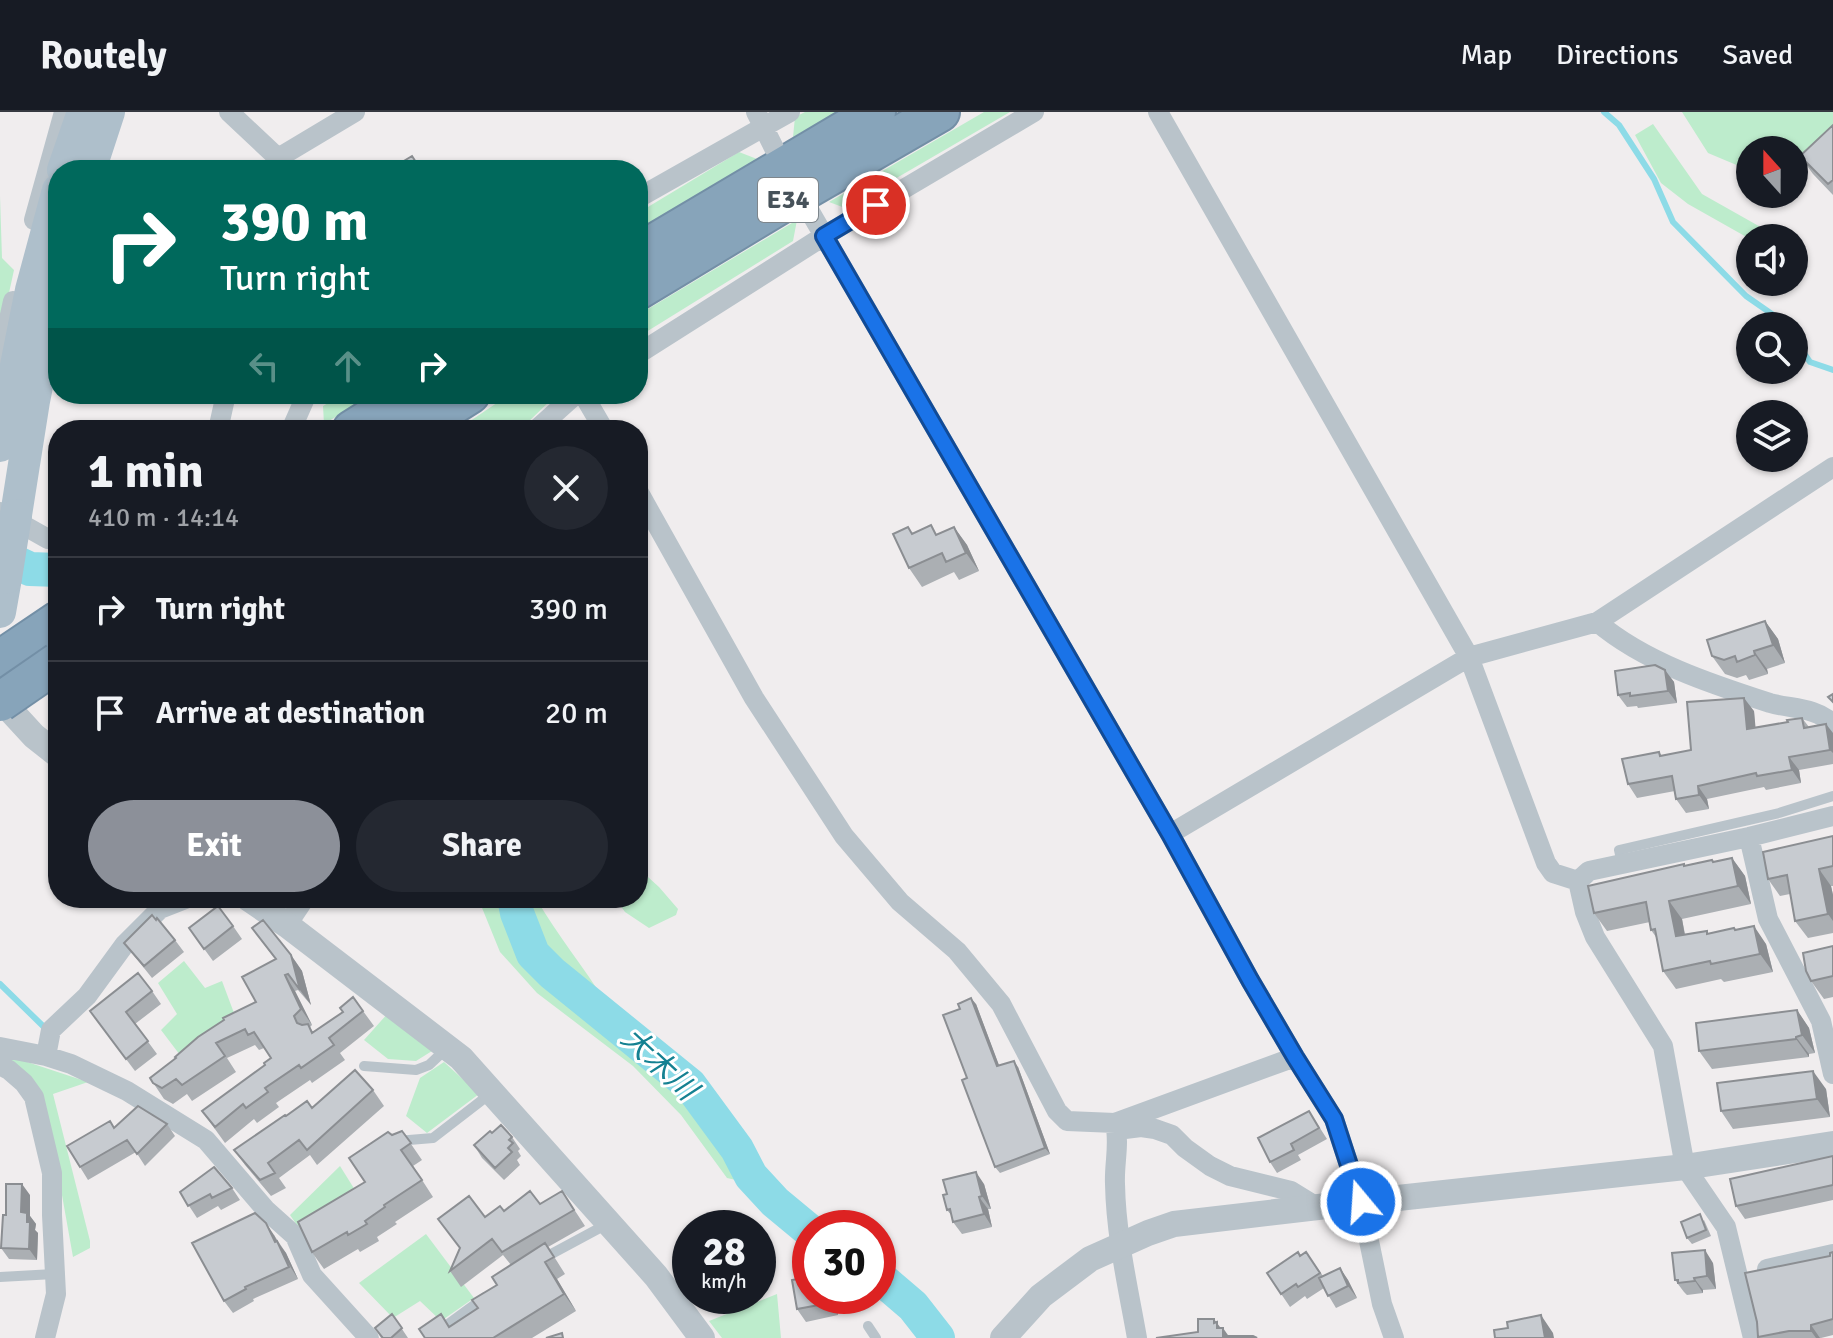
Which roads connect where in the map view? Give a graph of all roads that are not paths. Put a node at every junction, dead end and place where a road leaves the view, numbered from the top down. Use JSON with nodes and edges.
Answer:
{"nodes":[{"id":1,"x":64,"y":112,"type":"edge"},
{"id":2,"x":83,"y":112,"type":"edge"},
{"id":3,"x":109,"y":112,"type":"edge"},
{"id":4,"x":229,"y":112,"type":"edge"},
{"id":5,"x":355,"y":112,"type":"edge"},
{"id":6,"x":790,"y":112,"type":"edge"},
{"id":7,"x":876,"y":112,"type":"edge"},
{"id":8,"x":940,"y":112,"type":"edge"},
{"id":9,"x":1034,"y":112,"type":"edge"},
{"id":10,"x":1158,"y":112,"type":"edge"},
{"id":11,"x":760,"y":119,"type":"edge"},
{"id":12,"x":774,"y":148,"type":"dead end"},
{"id":13,"x":49,"y":160,"type":"edge"},
{"id":14,"x":66,"y":160,"type":"edge"},
{"id":15,"x":93,"y":160,"type":"edge"},
{"id":16,"x":273,"y":160,"type":"edge"},
{"id":17,"x":283,"y":160,"type":"edge"},
{"id":18,"x":48,"y":166,"type":"edge"},
{"id":19,"x":648,"y":192,"type":"edge"},
{"id":20,"x":809,"y":210,"type":"dead end"},
{"id":21,"x":48,"y":227,"type":"edge"},
{"id":22,"x":824,"y":236,"type":"junction"},
{"id":23,"x":648,"y":247,"type":"edge"},
{"id":24,"x":648,"y":284,"type":"edge"},
{"id":25,"x":48,"y":331,"type":"edge"},
{"id":26,"x":648,"y":348,"type":"edge"},
{"id":27,"x":0,"y":361,"type":"edge"},
{"id":28,"x":393,"y":404,"type":"edge"},
{"id":29,"x":454,"y":404,"type":"edge"},
{"id":30,"x":565,"y":404,"type":"edge"},
{"id":31,"x":368,"y":420,"type":"edge"},
{"id":32,"x":429,"y":420,"type":"edge"},
{"id":33,"x":547,"y":420,"type":"edge"},
{"id":34,"x":0,"y":446,"type":"edge"},
{"id":35,"x":1833,"y":467,"type":"edge"},
{"id":36,"x":648,"y":509,"type":"edge"},
{"id":37,"x":8,"y":514,"type":"edge"},
{"id":38,"x":48,"y":539,"type":"edge"},
{"id":39,"x":0,"y":612,"type":"edge"},
{"id":40,"x":1597,"y":622,"type":"junction"},
{"id":41,"x":48,"y":628,"type":"edge"},
{"id":42,"x":1469,"y":657,"type":"junction"},
{"id":43,"x":0,"y":660,"type":"edge"},
{"id":44,"x":48,"y":669,"type":"edge"},
{"id":45,"x":0,"y":700,"type":"edge"},
{"id":46,"x":1833,"y":724,"type":"edge"},
{"id":47,"x":48,"y":747,"type":"edge"},
{"id":48,"x":1833,"y":796,"type":"edge"},
{"id":49,"x":1833,"y":816,"type":"edge"},
{"id":50,"x":1170,"y":834,"type":"junction"},
{"id":51,"x":1749,"y":837,"type":"junction"},
{"id":52,"x":1622,"y":864,"type":"junction"},
{"id":53,"x":1578,"y":881,"type":"junction"},
{"id":54,"x":163,"y":908,"type":"edge"},
{"id":55,"x":262,"y":908,"type":"edge"},
{"id":56,"x":298,"y":908,"type":"edge"},
{"id":57,"x":287,"y":925,"type":"junction"},
{"id":58,"x":0,"y":1047,"type":"edge"},
{"id":59,"x":447,"y":1048,"type":"junction"},
{"id":60,"x":46,"y":1056,"type":"junction"},
{"id":61,"x":1295,"y":1057,"type":"junction"},
{"id":62,"x":0,"y":1065,"type":"edge"},
{"id":63,"x":364,"y":1066,"type":"dead end"},
{"id":64,"x":1833,"y":1074,"type":"edge"},
{"id":65,"x":492,"y":1093,"type":"junction"},
{"id":66,"x":1116,"y":1126,"type":"junction"},
{"id":67,"x":395,"y":1141,"type":"edge"},
{"id":68,"x":1833,"y":1144,"type":"edge"},
{"id":69,"x":1685,"y":1167,"type":"junction"},
{"id":70,"x":1361,"y":1202,"type":"junction"},
{"id":71,"x":1317,"y":1207,"type":"junction"},
{"id":72,"x":609,"y":1223,"type":"junction"},
{"id":73,"x":1121,"y":1245,"type":"junction"},
{"id":74,"x":1833,"y":1254,"type":"edge"},
{"id":75,"x":536,"y":1263,"type":"edge"},
{"id":76,"x":54,"y":1274,"type":"junction"},
{"id":77,"x":1738,"y":1276,"type":"junction"},
{"id":78,"x":0,"y":1277,"type":"edge"},
{"id":79,"x":489,"y":1294,"type":"edge"},
{"id":80,"x":868,"y":1326,"type":"dead end"},
{"id":81,"x":45,"y":1338,"type":"edge"},
{"id":82,"x":369,"y":1338,"type":"edge"},
{"id":83,"x":429,"y":1338,"type":"edge"},
{"id":84,"x":702,"y":1338,"type":"edge"},
{"id":85,"x":876,"y":1338,"type":"edge"},
{"id":86,"x":1003,"y":1338,"type":"edge"},
{"id":87,"x":1137,"y":1338,"type":"edge"},
{"id":88,"x":1394,"y":1338,"type":"edge"},
{"id":89,"x":1753,"y":1338,"type":"edge"}],
"edges":[{"from":1,"to":13,"type":"street"},
{"from":2,"to":14,"type":"main road"},
{"from":3,"to":15,"type":"main road"},
{"from":4,"to":16,"type":"street"},
{"from":5,"to":17,"type":"street"},
{"from":6,"to":11,"type":"street"},
{"from":7,"to":23,"type":"highway","number":"E34"},
{"from":8,"to":24,"type":"highway","number":"E34"},
{"from":9,"to":22,"type":"street"},
{"from":10,"to":42,"type":"street"},
{"from":11,"to":12,"type":"street"},
{"from":11,"to":19,"type":"street"},
{"from":18,"to":27,"type":"street"},
{"from":20,"to":22,"type":"street"},
{"from":21,"to":34,"type":"main road"},
{"from":22,"to":26,"type":"street"},
{"from":22,"to":50,"type":"street"},
{"from":25,"to":37,"type":"main road"},
{"from":28,"to":31,"type":"highway"},
{"from":29,"to":32,"type":"highway"},
{"from":30,"to":33,"type":"street"},
{"from":35,"to":40,"type":"street"},
{"from":36,"to":66,"type":"street"},
{"from":37,"to":38,"type":"street"},
{"from":37,"to":39,"type":"main road","bridge":true},
{"from":40,"to":42,"type":"street"},
{"from":40,"to":46,"type":"street"},
{"from":41,"to":43,"type":"highway"},
{"from":42,"to":50,"type":"street"},
{"from":42,"to":53,"type":"street"},
{"from":44,"to":45,"type":"highway","bridge":true},
{"from":45,"to":47,"type":"street"},
{"from":48,"to":52,"type":"lane"},
{"from":49,"to":51,"type":"street"},
{"from":50,"to":61,"type":"street"},
{"from":51,"to":52,"type":"street"},
{"from":51,"to":64,"type":"street"},
{"from":52,"to":53,"type":"street"},
{"from":53,"to":69,"type":"street"},
{"from":54,"to":60,"type":"street"},
{"from":55,"to":57,"type":"street"},
{"from":56,"to":57,"type":"street"},
{"from":57,"to":59,"type":"street"},
{"from":58,"to":60,"type":"street"},
{"from":59,"to":63,"type":"lane"},
{"from":59,"to":65,"type":"street"},
{"from":60,"to":82,"type":"street"},
{"from":61,"to":66,"type":"street"},
{"from":61,"to":70,"type":"street"},
{"from":62,"to":76,"type":"street"},
{"from":65,"to":67,"type":"lane"},
{"from":65,"to":72,"type":"street"},
{"from":66,"to":71,"type":"street"},
{"from":66,"to":73,"type":"street"},
{"from":68,"to":69,"type":"street"},
{"from":69,"to":70,"type":"street"},
{"from":69,"to":77,"type":"street"},
{"from":70,"to":71,"type":"street"},
{"from":70,"to":88,"type":"street"},
{"from":71,"to":73,"type":"street"},
{"from":72,"to":75,"type":"lane"},
{"from":72,"to":84,"type":"street"},
{"from":73,"to":86,"type":"street"},
{"from":73,"to":87,"type":"street"},
{"from":74,"to":77,"type":"street"},
{"from":76,"to":78,"type":"lane"},
{"from":76,"to":81,"type":"street"},
{"from":77,"to":89,"type":"street"},
{"from":79,"to":83,"type":"lane"},
{"from":80,"to":85,"type":"lane"}]}
